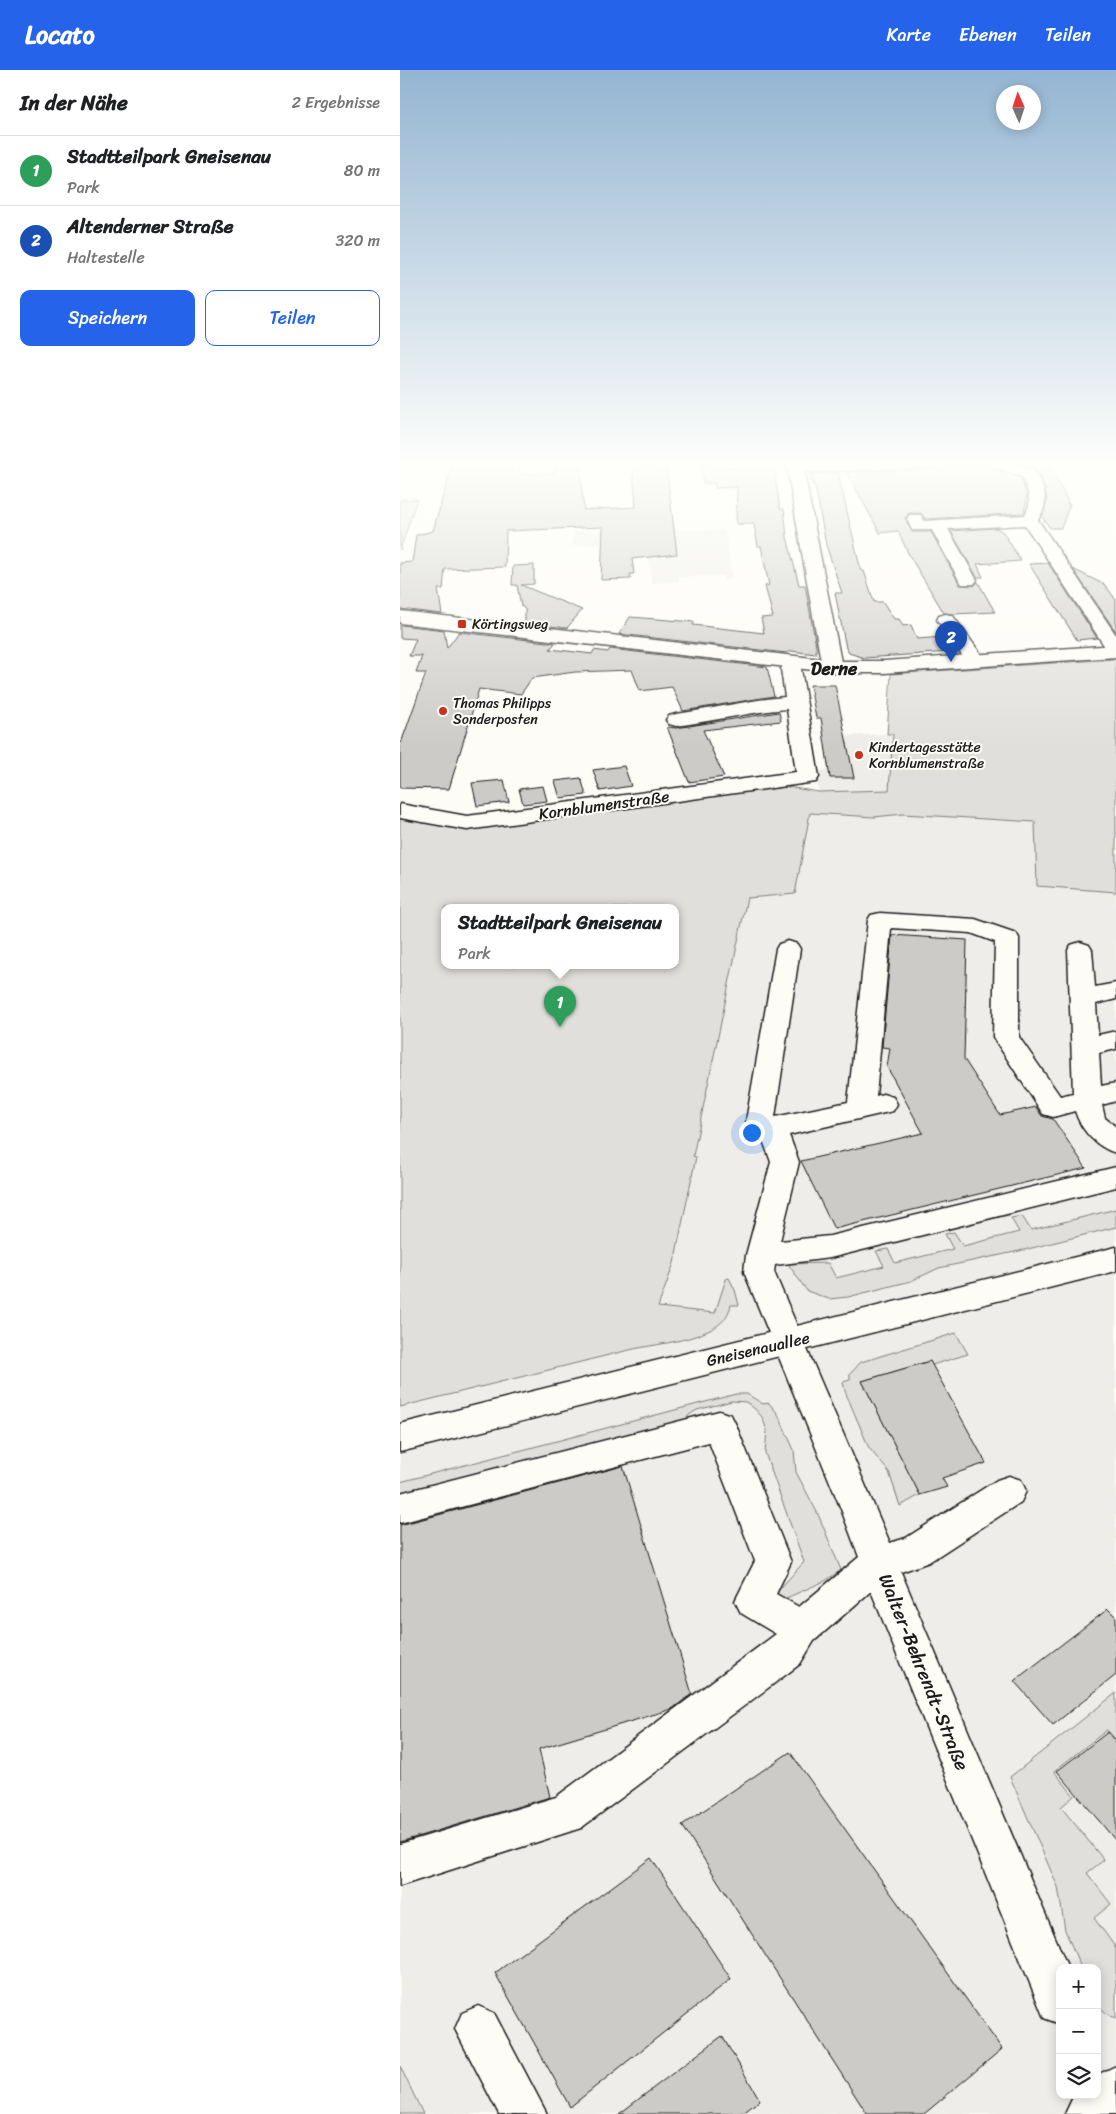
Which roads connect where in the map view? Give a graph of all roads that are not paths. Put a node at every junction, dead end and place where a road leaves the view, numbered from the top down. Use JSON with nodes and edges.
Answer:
{"nodes":[{"id":1,"x":811,"y":557,"type":"edge"},
{"id":2,"x":955,"y":557,"type":"edge"},
{"id":3,"x":1055,"y":557,"type":"edge"},
{"id":4,"x":968,"y":580,"type":"dead end"},
{"id":5,"x":400,"y":618,"type":"edge"},
{"id":6,"x":946,"y":620,"type":"dead end"},
{"id":7,"x":1116,"y":650,"type":"edge"},
{"id":8,"x":976,"y":661,"type":"junction"},
{"id":9,"x":794,"y":663,"type":"junction"},
{"id":10,"x":832,"y":667,"type":"junction"},
{"id":11,"x":796,"y":702,"type":"junction"},
{"id":12,"x":676,"y":720,"type":"dead end"},
{"id":13,"x":400,"y":811,"type":"edge"},
{"id":14,"x":788,"y":949,"type":"dead end"},
{"id":15,"x":1080,"y":950,"type":"dead end"},
{"id":16,"x":1116,"y":991,"type":"edge"},
{"id":17,"x":1083,"y":998,"type":"junction"},
{"id":18,"x":1116,"y":1040,"type":"edge"},
{"id":19,"x":1085,"y":1047,"type":"junction"},
{"id":20,"x":1116,"y":1092,"type":"edge"},
{"id":21,"x":1088,"y":1098,"type":"junction"},
{"id":22,"x":773,"y":1129,"type":"junction"},
{"id":23,"x":1116,"y":1143,"type":"edge"},
{"id":24,"x":1116,"y":1176,"type":"edge"},
{"id":25,"x":761,"y":1255,"type":"junction"},
{"id":26,"x":1116,"y":1260,"type":"edge"},
{"id":27,"x":789,"y":1342,"type":"junction"},
{"id":28,"x":400,"y":1438,"type":"edge"},
{"id":29,"x":1009,"y":1491,"type":"dead end"},
{"id":30,"x":400,"y":1508,"type":"edge"},
{"id":31,"x":879,"y":1562,"type":"junction"},
{"id":32,"x":801,"y":1629,"type":"junction"},
{"id":33,"x":400,"y":1865,"type":"edge"},
{"id":34,"x":1056,"y":1992,"type":"edge"},
{"id":35,"x":478,"y":2029,"type":"dead end"},
{"id":36,"x":524,"y":2114,"type":"edge"}],
"edges":[{"from":1,"to":10,"type":"street"},
{"from":2,"to":4,"type":"street"},
{"from":3,"to":7,"type":"street"},
{"from":5,"to":9,"type":"street"},
{"from":6,"to":8,"type":"street"},
{"from":7,"to":8,"type":"street"},
{"from":8,"to":10,"type":"street"},
{"from":9,"to":10,"type":"street"},
{"from":9,"to":11,"type":"street","name":"Kornblumenstraße"},
{"from":11,"to":12,"type":"street"},
{"from":11,"to":13,"type":"street","name":"Kornblumenstraße"},
{"from":14,"to":22,"type":"street","name":"Walter-Behrendt-Straße"},
{"from":15,"to":17,"type":"street"},
{"from":16,"to":17,"type":"street"},
{"from":17,"to":19,"type":"street"},
{"from":18,"to":19,"type":"street"},
{"from":19,"to":21,"type":"street"},
{"from":20,"to":21,"type":"street"},
{"from":21,"to":22,"type":"street"},
{"from":21,"to":23,"type":"street"},
{"from":22,"to":25,"type":"street","name":"Walter-Behrendt-Straße"},
{"from":24,"to":25,"type":"street"},
{"from":25,"to":27,"type":"street","name":"Walter-Behrendt-Straße"},
{"from":26,"to":27,"type":"street","name":"Gneisenauallee"},
{"from":27,"to":28,"type":"street","name":"Gneisenauallee"},
{"from":27,"to":31,"type":"street","name":"Walter-Behrendt-Straße"},
{"from":29,"to":31,"type":"street"},
{"from":30,"to":32,"type":"street"},
{"from":31,"to":32,"type":"street"},
{"from":31,"to":34,"type":"street","name":"Walter-Behrendt-Straße"},
{"from":32,"to":33,"type":"street"},
{"from":35,"to":36,"type":"street"}]}
